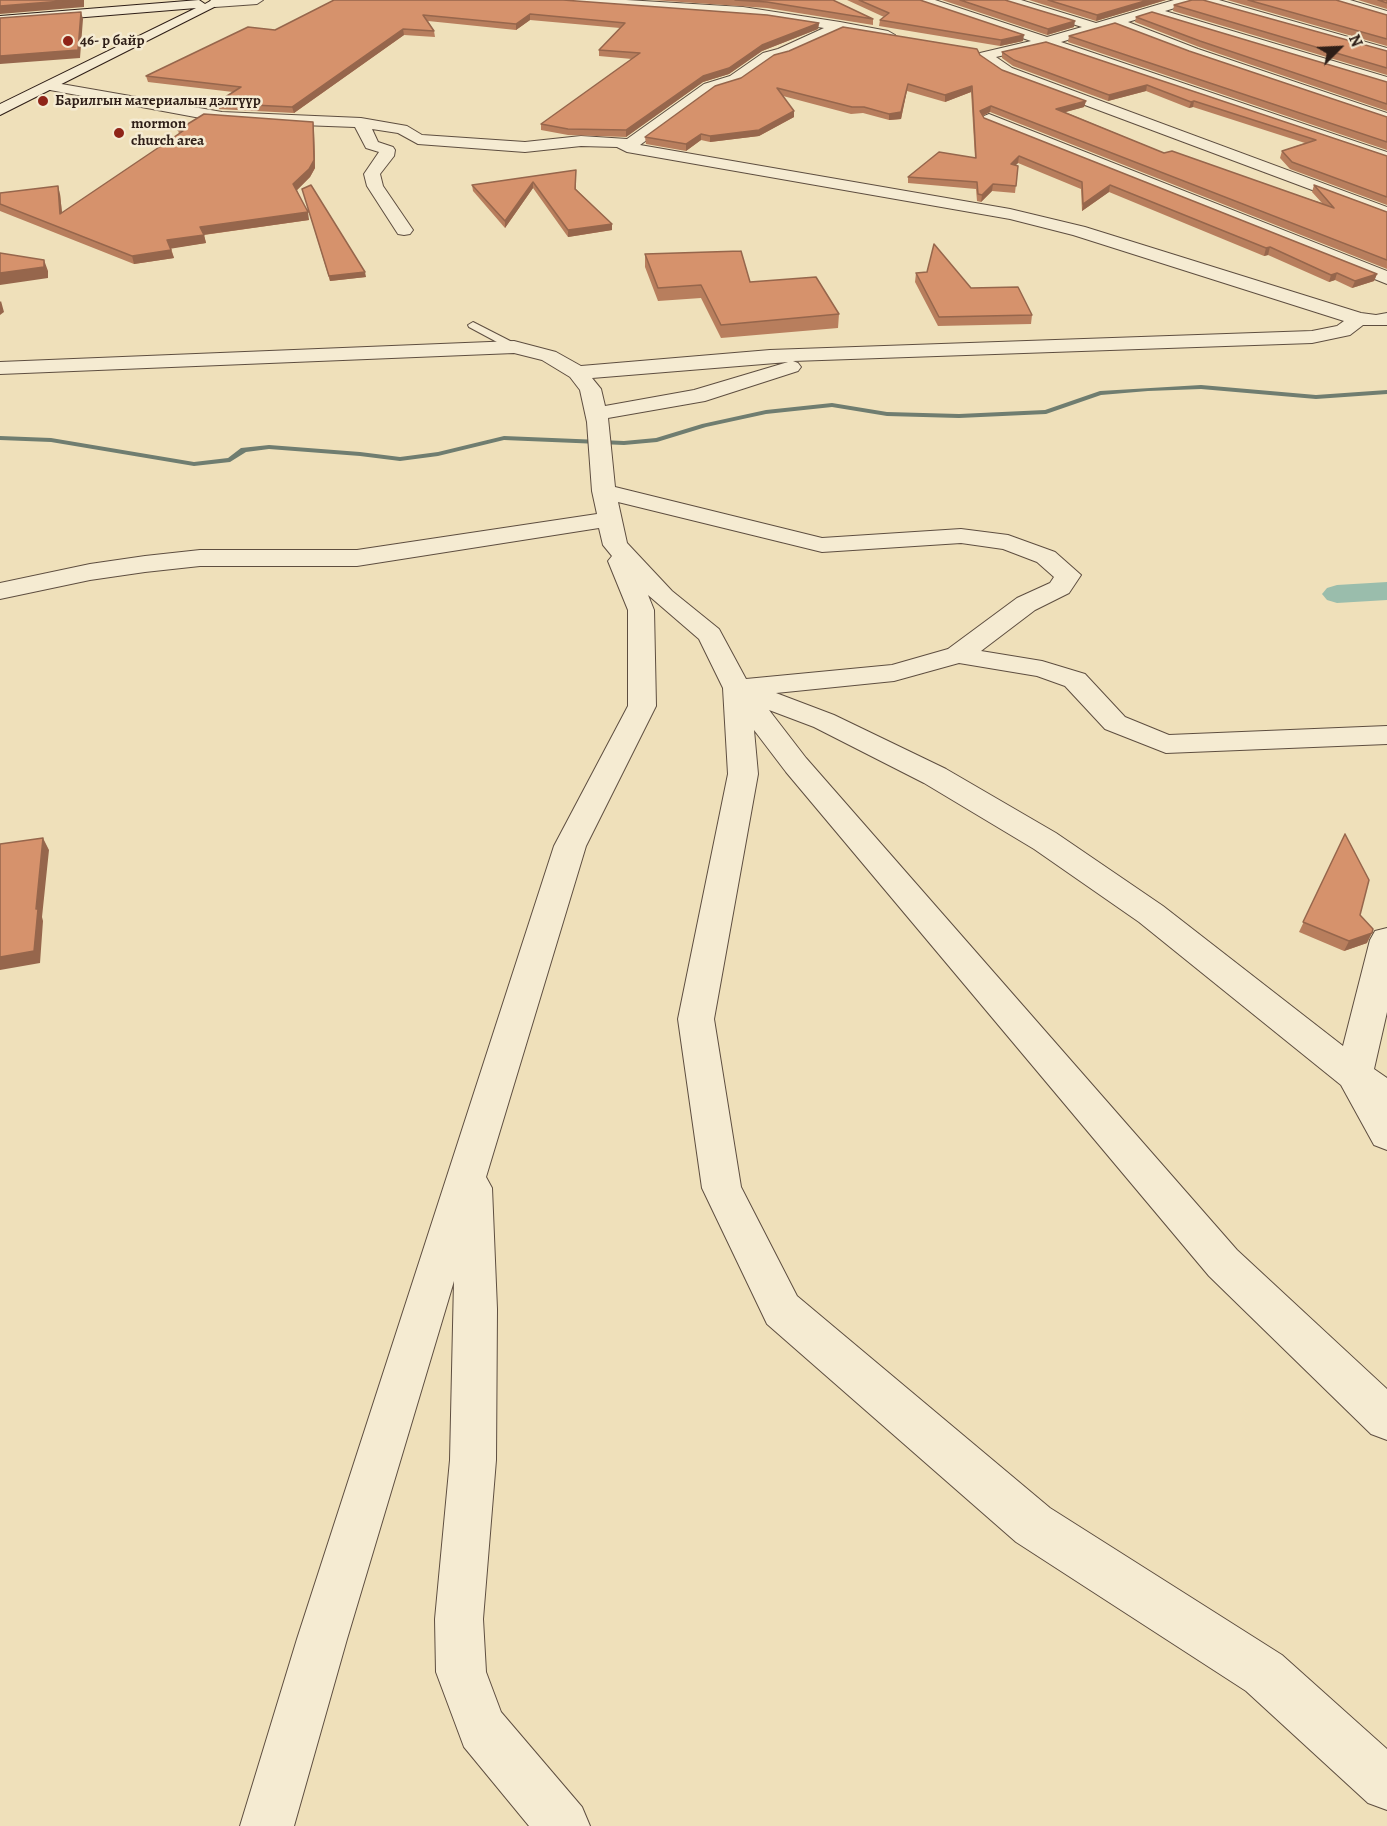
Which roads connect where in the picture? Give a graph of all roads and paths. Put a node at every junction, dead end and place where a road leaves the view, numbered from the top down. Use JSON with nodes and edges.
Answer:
{"nodes":[{"id":1,"x":257,"y":0,"type":"edge"},
{"id":2,"x":565,"y":0,"type":"edge"},
{"id":3,"x":923,"y":0,"type":"edge"},
{"id":4,"x":1008,"y":0,"type":"edge"},
{"id":5,"x":1183,"y":0,"type":"edge"},
{"id":6,"x":1205,"y":0,"type":"edge"},
{"id":7,"x":1336,"y":0,"type":"edge"},
{"id":8,"x":218,"y":2,"type":"edge"},
{"id":9,"x":1152,"y":11,"type":"junction"},
{"id":10,"x":1114,"y":15,"type":"junction"},
{"id":11,"x":1387,"y":15,"type":"edge"},
{"id":12,"x":0,"y":20,"type":"edge"},
{"id":13,"x":885,"y":22,"type":"edge"},
{"id":14,"x":840,"y":26,"type":"junction"},
{"id":15,"x":1098,"y":28,"type":"junction"},
{"id":16,"x":1045,"y":42,"type":"junction"},
{"id":17,"x":970,"y":49,"type":"edge"},
{"id":18,"x":999,"y":52,"type":"junction"},
{"id":19,"x":1387,"y":52,"type":"edge"},
{"id":20,"x":1387,"y":82,"type":"edge"},
{"id":21,"x":51,"y":86,"type":"junction"},
{"id":22,"x":0,"y":110,"type":"edge"},
{"id":23,"x":1387,"y":118,"type":"edge"},
{"id":24,"x":988,"y":120,"type":"edge"},
{"id":25,"x":361,"y":123,"type":"junction"},
{"id":26,"x":627,"y":147,"type":"junction"},
{"id":27,"x":1387,"y":157,"type":"edge"},
{"id":28,"x":1387,"y":213,"type":"edge"},
{"id":29,"x":404,"y":230,"type":"dead end"},
{"id":30,"x":1387,"y":278,"type":"edge"},
{"id":31,"x":1359,"y":319,"type":"junction"},
{"id":32,"x":1387,"y":319,"type":"edge"},
{"id":33,"x":473,"y":324,"type":"dead end"},
{"id":34,"x":514,"y":347,"type":"junction"},
{"id":35,"x":830,"y":354,"type":"junction"},
{"id":36,"x":0,"y":368,"type":"edge"},
{"id":37,"x":577,"y":373,"type":"junction"},
{"id":38,"x":597,"y":418,"type":"junction"},
{"id":39,"x":607,"y":505,"type":"junction"},
{"id":40,"x":0,"y":591,"type":"edge"},
{"id":41,"x":958,"y":655,"type":"junction"},
{"id":42,"x":737,"y":688,"type":"junction"},
{"id":43,"x":1387,"y":735,"type":"edge"},
{"id":44,"x":1387,"y":940,"type":"edge"},
{"id":45,"x":1353,"y":1075,"type":"junction"},
{"id":46,"x":1387,"y":1098,"type":"edge"},
{"id":47,"x":1387,"y":1134,"type":"edge"},
{"id":48,"x":471,"y":1162,"type":"junction"},
{"id":49,"x":1387,"y":1419,"type":"edge"},
{"id":50,"x":1387,"y":1784,"type":"edge"},
{"id":51,"x":267,"y":1826,"type":"edge"},
{"id":52,"x":562,"y":1826,"type":"edge"}],
"edges":[{"from":1,"to":8,"type":"street"},
{"from":2,"to":14,"type":"street"},
{"from":3,"to":16,"type":"street"},
{"from":4,"to":15,"type":"street"},
{"from":5,"to":9,"type":"street"},
{"from":6,"to":19,"type":"street"},
{"from":7,"to":11,"type":"street"},
{"from":8,"to":12,"type":"street"},
{"from":8,"to":21,"type":"street"},
{"from":9,"to":10,"type":"street"},
{"from":9,"to":20,"type":"street"},
{"from":10,"to":15,"type":"street"},
{"from":10,"to":23,"type":"street"},
{"from":13,"to":14,"type":"street"},
{"from":14,"to":26,"type":"street"},
{"from":15,"to":16,"type":"street"},
{"from":16,"to":18,"type":"street"},
{"from":16,"to":27,"type":"street"},
{"from":17,"to":18,"type":"street"},
{"from":18,"to":28,"type":"street"},
{"from":21,"to":22,"type":"street"},
{"from":21,"to":25,"type":"street"},
{"from":24,"to":30,"type":"street"},
{"from":25,"to":26,"type":"street"},
{"from":25,"to":29,"type":"street"},
{"from":26,"to":31,"type":"street"},
{"from":31,"to":32,"type":"street"},
{"from":31,"to":35,"type":"street"},
{"from":33,"to":34,"type":"lane"},
{"from":34,"to":36,"type":"street"},
{"from":34,"to":37,"type":"street"},
{"from":35,"to":37,"type":"street"},
{"from":35,"to":38,"type":"street"},
{"from":37,"to":38,"type":"street"},
{"from":38,"to":39,"type":"street"},
{"from":39,"to":40,"type":"street"},
{"from":39,"to":41,"type":"street"},
{"from":39,"to":42,"type":"street"},
{"from":39,"to":48,"type":"street"},
{"from":41,"to":42,"type":"street"},
{"from":41,"to":43,"type":"street"},
{"from":42,"to":45,"type":"street"},
{"from":42,"to":49,"type":"street"},
{"from":42,"to":50,"type":"street"},
{"from":44,"to":45,"type":"street"},
{"from":45,"to":46,"type":"street"},
{"from":45,"to":47,"type":"street"},
{"from":48,"to":51,"type":"street"},
{"from":48,"to":52,"type":"street"}]}
